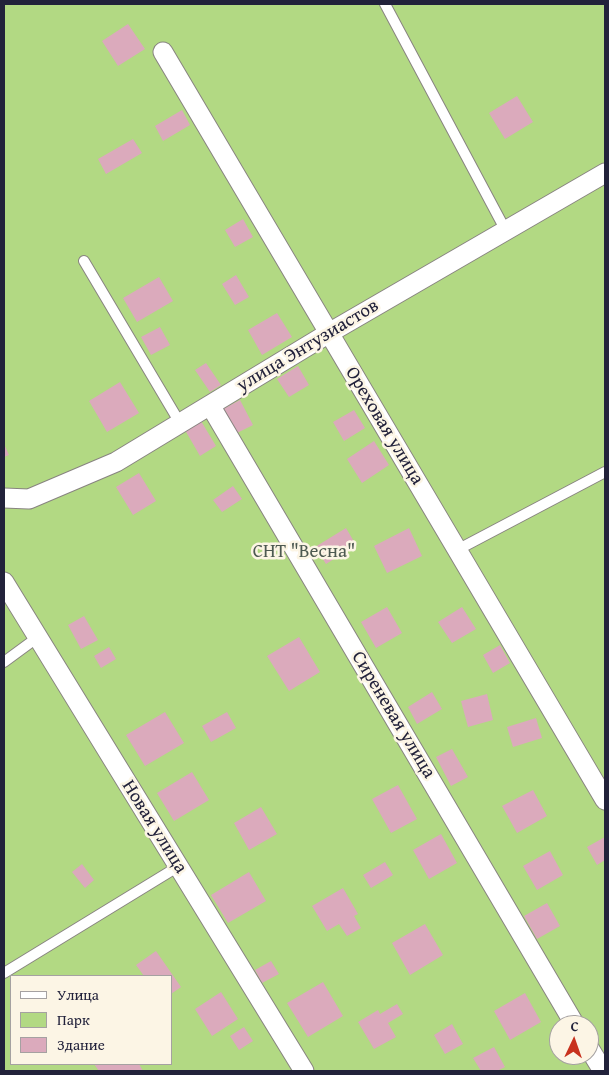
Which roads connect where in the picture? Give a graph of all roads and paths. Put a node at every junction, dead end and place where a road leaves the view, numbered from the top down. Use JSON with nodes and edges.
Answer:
{"nodes":[{"id":1,"x":385,"y":4,"type":"edge"},
{"id":2,"x":163,"y":52,"type":"dead end"},
{"id":3,"x":605,"y":173,"type":"edge"},
{"id":4,"x":506,"y":230,"type":"junction"},
{"id":5,"x":84,"y":261,"type":"dead end"},
{"id":6,"x":329,"y":332,"type":"junction"},
{"id":7,"x":210,"y":405,"type":"junction"},
{"id":8,"x":180,"y":423,"type":"junction"},
{"id":9,"x":605,"y":472,"type":"edge"},
{"id":10,"x":4,"y":498,"type":"edge"},
{"id":11,"x":457,"y":550,"type":"junction"},
{"id":12,"x":4,"y":582,"type":"edge"},
{"id":13,"x":38,"y":637,"type":"junction"},
{"id":14,"x":4,"y":662,"type":"edge"},
{"id":15,"x":605,"y":800,"type":"edge"},
{"id":16,"x":179,"y":866,"type":"junction"},
{"id":17,"x":4,"y":973,"type":"edge"},
{"id":18,"x":570,"y":1015,"type":"edge"},
{"id":19,"x":304,"y":1071,"type":"edge"}],
"edges":[{"from":1,"to":4,"type":"lane"},
{"from":2,"to":6,"type":"street","name":"Ореховая улица"},
{"from":3,"to":4,"type":"street","name":"улица Энтузиастов"},
{"from":4,"to":6,"type":"street","name":"улица Энтузиастов"},
{"from":5,"to":8,"type":"lane"},
{"from":6,"to":7,"type":"street","name":"улица Энтузиастов"},
{"from":6,"to":11,"type":"street","name":"Ореховая улица"},
{"from":7,"to":8,"type":"street","name":"улица Энтузиастов"},
{"from":7,"to":18,"type":"street","name":"Сиреневая улица"},
{"from":8,"to":10,"type":"street","name":"улица Энтузиастов"},
{"from":9,"to":11,"type":"lane"},
{"from":11,"to":15,"type":"street","name":"Ореховая улица"},
{"from":12,"to":13,"type":"street","name":"Новая улица"},
{"from":13,"to":14,"type":"lane"},
{"from":13,"to":16,"type":"street","name":"Новая улица"},
{"from":16,"to":17,"type":"lane"},
{"from":16,"to":19,"type":"street","name":"Новая улица"}]}
